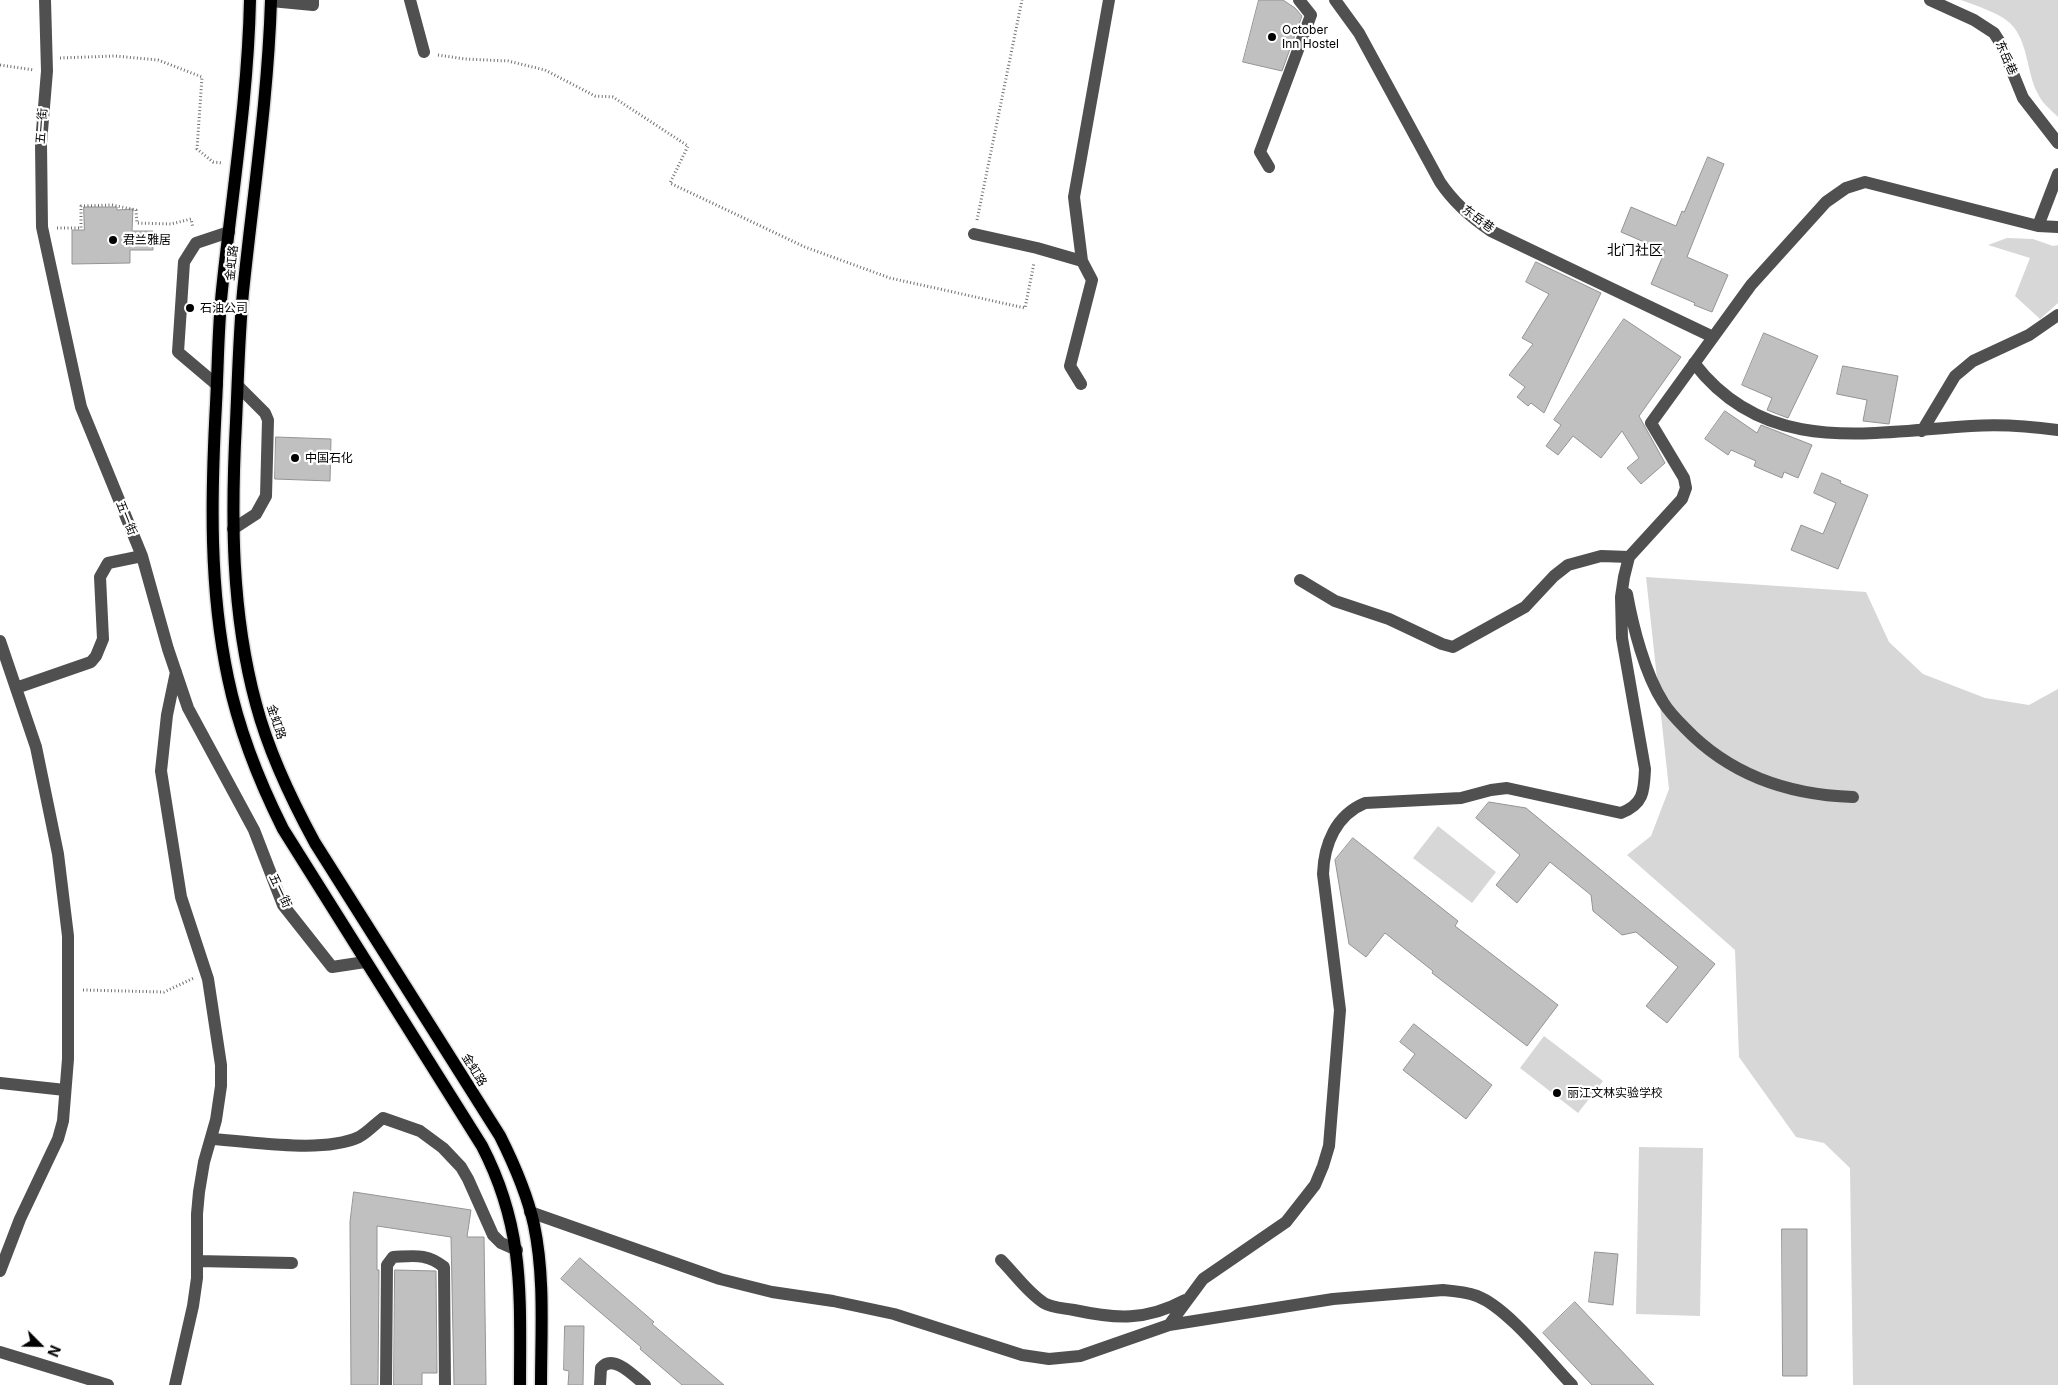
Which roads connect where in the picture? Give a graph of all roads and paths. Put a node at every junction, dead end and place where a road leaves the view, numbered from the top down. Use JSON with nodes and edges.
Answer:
{"nodes":[{"id":1,"x":45,"y":0,"type":"edge"},
{"id":2,"x":250,"y":0,"type":"edge"},
{"id":3,"x":271,"y":0,"type":"edge"},
{"id":4,"x":313,"y":0,"type":"edge"},
{"id":5,"x":410,"y":0,"type":"edge"},
{"id":6,"x":1022,"y":0,"type":"edge"},
{"id":7,"x":1109,"y":0,"type":"edge"},
{"id":8,"x":1299,"y":0,"type":"edge"},
{"id":9,"x":1335,"y":0,"type":"edge"},
{"id":10,"x":1930,"y":0,"type":"edge"},
{"id":11,"x":424,"y":52,"type":"joint"},
{"id":12,"x":0,"y":65,"type":"edge"},
{"id":13,"x":47,"y":65,"type":"junction"},
{"id":14,"x":2058,"y":143,"type":"edge"},
{"id":15,"x":236,"y":164,"type":"junction"},
{"id":16,"x":1269,"y":167,"type":"dead end"},
{"id":17,"x":2058,"y":174,"type":"edge"},
{"id":18,"x":191,"y":219,"type":"dead end"},
{"id":19,"x":2038,"y":226,"type":"junction"},
{"id":20,"x":42,"y":227,"type":"junction"},
{"id":21,"x":2058,"y":227,"type":"edge"},
{"id":22,"x":229,"y":232,"type":"junction"},
{"id":23,"x":974,"y":234,"type":"joint"},
{"id":24,"x":1037,"y":248,"type":"junction"},
{"id":25,"x":1082,"y":261,"type":"junction"},
{"id":26,"x":2058,"y":315,"type":"edge"},
{"id":27,"x":1713,"y":337,"type":"junction"},
{"id":28,"x":1694,"y":363,"type":"junction"},
{"id":29,"x":1081,"y":384,"type":"dead end"},
{"id":30,"x":217,"y":385,"type":"junction"},
{"id":31,"x":238,"y":386,"type":"junction"},
{"id":32,"x":2058,"y":430,"type":"edge"},
{"id":33,"x":1922,"y":431,"type":"junction"},
{"id":34,"x":233,"y":529,"type":"junction"},
{"id":35,"x":142,"y":556,"type":"junction"},
{"id":36,"x":1629,"y":557,"type":"junction"},
{"id":37,"x":1624,"y":577,"type":"junction"},
{"id":38,"x":1300,"y":580,"type":"dead end"},
{"id":39,"x":0,"y":641,"type":"edge"},
{"id":40,"x":176,"y":672,"type":"junction"},
{"id":41,"x":16,"y":688,"type":"junction"},
{"id":42,"x":1853,"y":797,"type":"dead end"},
{"id":43,"x":365,"y":962,"type":"junction"},
{"id":44,"x":206,"y":973,"type":"junction"},
{"id":45,"x":68,"y":990,"type":"junction"},
{"id":46,"x":0,"y":1082,"type":"edge"},
{"id":47,"x":66,"y":1090,"type":"junction"},
{"id":48,"x":211,"y":1138,"type":"junction"},
{"id":49,"x":530,"y":1212,"type":"junction"},
{"id":50,"x":517,"y":1250,"type":"junction"},
{"id":51,"x":197,"y":1260,"type":"junction"},
{"id":52,"x":1001,"y":1260,"type":"dead end"},
{"id":53,"x":292,"y":1264,"type":"dead end"},
{"id":54,"x":0,"y":1271,"type":"edge"},
{"id":55,"x":1189,"y":1298,"type":"junction"},
{"id":56,"x":1169,"y":1325,"type":"junction"},
{"id":57,"x":0,"y":1352,"type":"edge"},
{"id":58,"x":108,"y":1385,"type":"edge"},
{"id":59,"x":175,"y":1385,"type":"edge"},
{"id":60,"x":386,"y":1385,"type":"edge"},
{"id":61,"x":445,"y":1385,"type":"edge"},
{"id":62,"x":520,"y":1385,"type":"edge"},
{"id":63,"x":541,"y":1385,"type":"edge"},
{"id":64,"x":600,"y":1385,"type":"edge"},
{"id":65,"x":645,"y":1385,"type":"edge"},
{"id":66,"x":1572,"y":1385,"type":"edge"}],
"edges":[{"from":1,"to":13,"type":"street","name":"五一街"},
{"from":2,"to":15,"type":"main road","name":"金虹路"},
{"from":3,"to":4,"type":"street"},
{"from":3,"to":31,"type":"main road","name":"金虹路"},
{"from":5,"to":11,"type":"street"},
{"from":6,"to":23,"type":"path"},
{"from":7,"to":25,"type":"street"},
{"from":8,"to":16,"type":"street"},
{"from":9,"to":27,"type":"street","name":"东岳巷"},
{"from":10,"to":14,"type":"street","name":"东岳巷"},
{"from":11,"to":24,"type":"path"},
{"from":12,"to":13,"type":"path"},
{"from":13,"to":15,"type":"path"},
{"from":13,"to":20,"type":"street","name":"五一街"},
{"from":15,"to":22,"type":"main road","name":"金虹路"},
{"from":17,"to":19,"type":"street"},
{"from":18,"to":20,"type":"path"},
{"from":19,"to":21,"type":"street"},
{"from":19,"to":27,"type":"street"},
{"from":20,"to":35,"type":"street","name":"五一街"},
{"from":22,"to":30,"type":"main road","name":"金虹路"},
{"from":22,"to":30,"type":"street"},
{"from":23,"to":24,"type":"street"},
{"from":24,"to":25,"type":"street"},
{"from":25,"to":29,"type":"street"},
{"from":26,"to":33,"type":"street"},
{"from":27,"to":28,"type":"street"},
{"from":28,"to":33,"type":"street"},
{"from":28,"to":36,"type":"street"},
{"from":30,"to":43,"type":"main road","name":"金虹路"},
{"from":31,"to":34,"type":"main road","name":"金虹路"},
{"from":31,"to":34,"type":"street"},
{"from":32,"to":33,"type":"street"},
{"from":34,"to":49,"type":"main road","name":"金虹路"},
{"from":35,"to":40,"type":"street","name":"五一街"},
{"from":35,"to":41,"type":"street"},
{"from":36,"to":37,"type":"street"},
{"from":36,"to":38,"type":"street"},
{"from":37,"to":42,"type":"street"},
{"from":37,"to":55,"type":"street"},
{"from":39,"to":41,"type":"street"},
{"from":40,"to":43,"type":"street","name":"五一街"},
{"from":40,"to":44,"type":"street"},
{"from":41,"to":45,"type":"street"},
{"from":43,"to":50,"type":"main road","name":"金虹路"},
{"from":44,"to":45,"type":"path"},
{"from":44,"to":48,"type":"street"},
{"from":45,"to":47,"type":"street"},
{"from":46,"to":47,"type":"street"},
{"from":47,"to":54,"type":"street"},
{"from":48,"to":50,"type":"street"},
{"from":48,"to":51,"type":"street"},
{"from":49,"to":56,"type":"street"},
{"from":49,"to":63,"type":"main road","name":"金虹路"},
{"from":50,"to":62,"type":"main road","name":"金虹路"},
{"from":51,"to":53,"type":"street"},
{"from":51,"to":59,"type":"street"},
{"from":52,"to":55,"type":"street"},
{"from":55,"to":56,"type":"street"},
{"from":56,"to":66,"type":"street"},
{"from":57,"to":58,"type":"street"},
{"from":60,"to":61,"type":"street"},
{"from":64,"to":65,"type":"street"}]}
